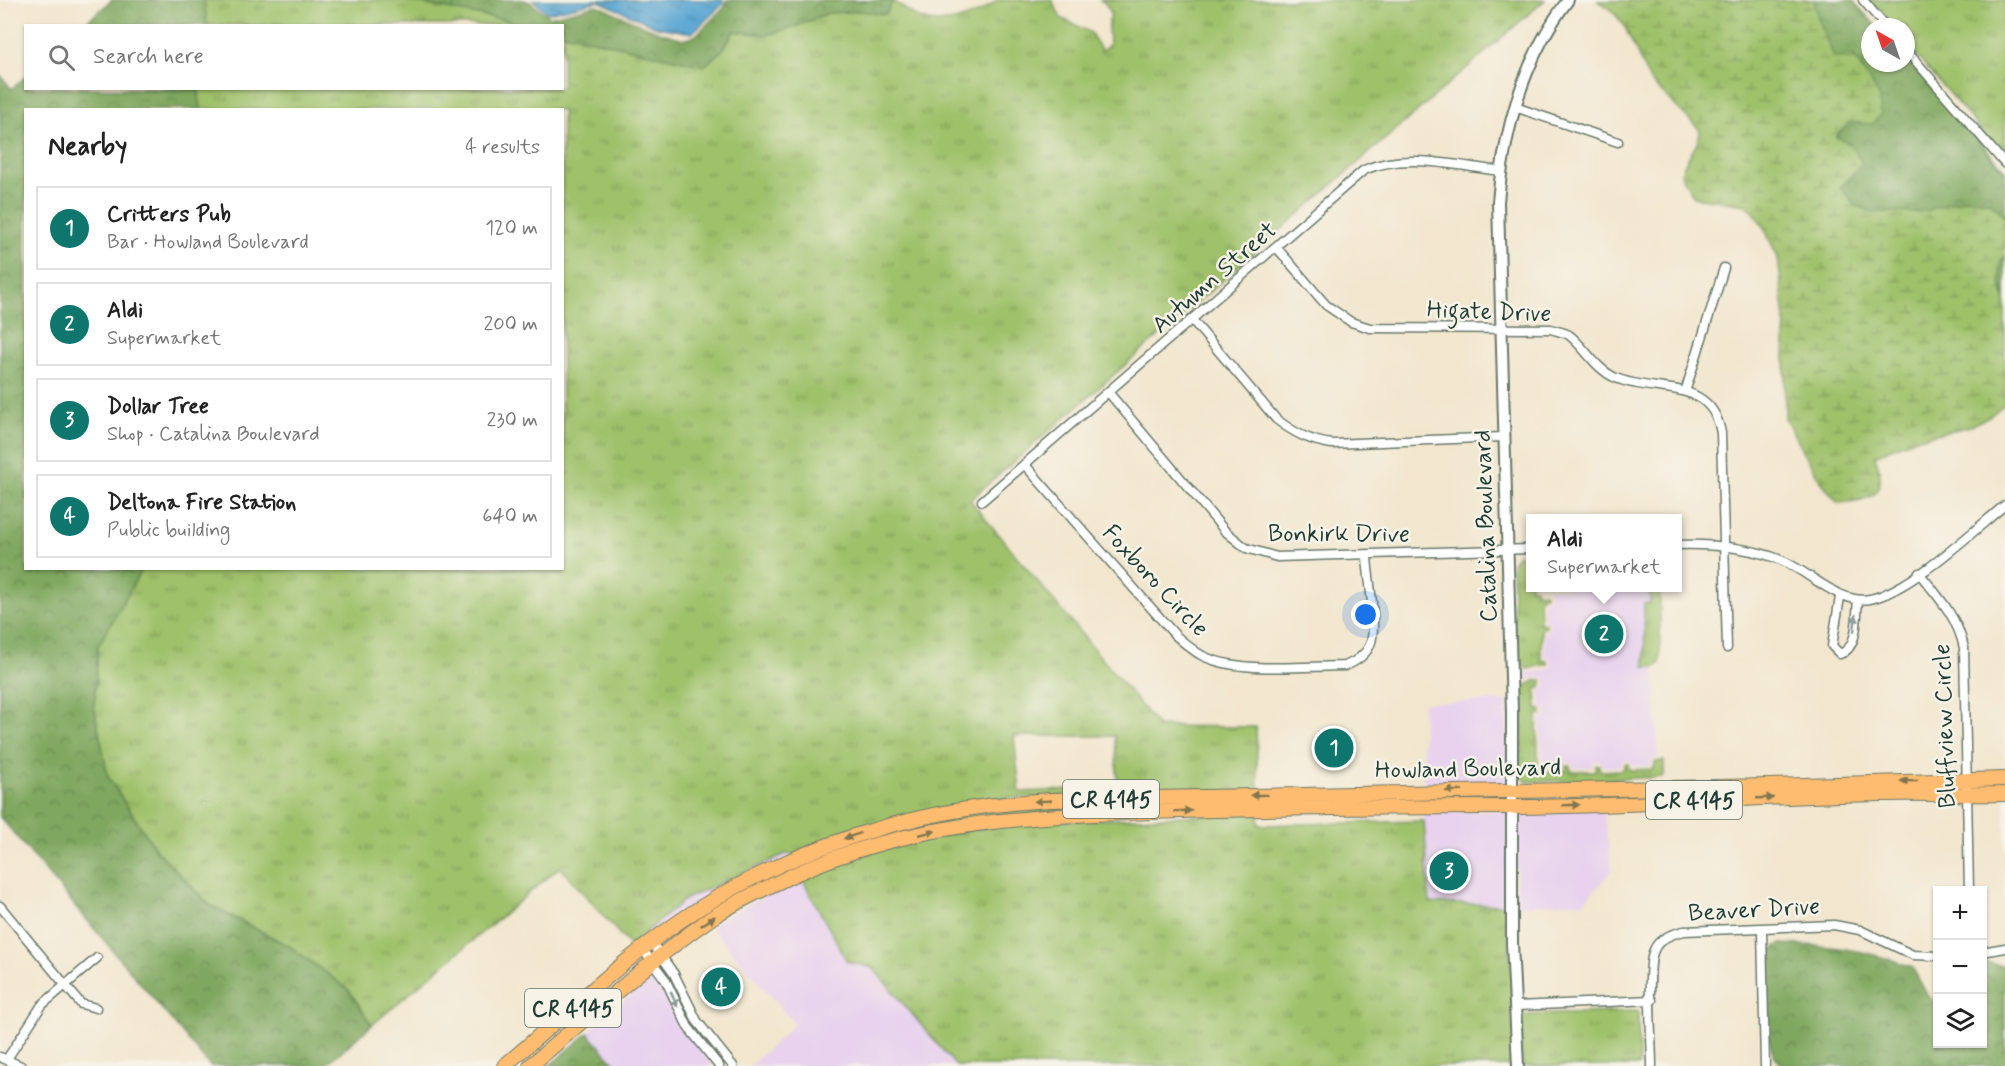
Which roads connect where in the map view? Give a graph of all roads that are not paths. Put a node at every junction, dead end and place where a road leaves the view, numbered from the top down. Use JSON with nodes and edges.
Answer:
{"nodes":[{"id":1,"x":1568,"y":0,"type":"edge"},
{"id":2,"x":1863,"y":0,"type":"edge"},
{"id":3,"x":1878,"y":18,"type":"edge"},
{"id":4,"x":1915,"y":60,"type":"edge"},
{"id":5,"x":1515,"y":107,"type":"junction"},
{"id":6,"x":1618,"y":142,"type":"dead end"},
{"id":7,"x":2005,"y":164,"type":"edge"},
{"id":8,"x":1501,"y":171,"type":"junction"},
{"id":9,"x":1277,"y":248,"type":"junction"},
{"id":10,"x":1724,"y":268,"type":"dead end"},
{"id":11,"x":1193,"y":321,"type":"junction"},
{"id":12,"x":1501,"y":328,"type":"junction"},
{"id":13,"x":1686,"y":389,"type":"junction"},
{"id":14,"x":1109,"y":393,"type":"junction"},
{"id":15,"x":1503,"y":437,"type":"junction"},
{"id":16,"x":1025,"y":465,"type":"junction"},
{"id":17,"x":982,"y":501,"type":"dead end"},
{"id":18,"x":2005,"y":505,"type":"edge"},
{"id":19,"x":1682,"y":545,"type":"edge"},
{"id":20,"x":1725,"y":546,"type":"junction"},
{"id":21,"x":1526,"y":549,"type":"edge"},
{"id":22,"x":1506,"y":550,"type":"junction"},
{"id":23,"x":1367,"y":556,"type":"junction"},
{"id":24,"x":1919,"y":573,"type":"junction"},
{"id":25,"x":1840,"y":597,"type":"junction"},
{"id":26,"x":1858,"y":600,"type":"junction"},
{"id":27,"x":1727,"y":648,"type":"dead end"},
{"id":28,"x":2005,"y":779,"type":"edge"},
{"id":29,"x":1967,"y":788,"type":"junction"},
{"id":30,"x":1512,"y":790,"type":"junction"},
{"id":31,"x":2005,"y":794,"type":"edge"},
{"id":32,"x":1512,"y":807,"type":"junction"},
{"id":33,"x":1969,"y":886,"type":"edge"},
{"id":34,"x":0,"y":906,"type":"edge"},
{"id":35,"x":1762,"y":929,"type":"junction"},
{"id":36,"x":647,"y":946,"type":"junction"},
{"id":37,"x":2005,"y":948,"type":"edge"},
{"id":38,"x":1987,"y":951,"type":"edge"},
{"id":39,"x":1933,"y":956,"type":"edge"},
{"id":40,"x":97,"y":958,"type":"dead end"},
{"id":41,"x":657,"y":960,"type":"junction"},
{"id":42,"x":65,"y":984,"type":"junction"},
{"id":43,"x":1652,"y":1000,"type":"junction"},
{"id":44,"x":1517,"y":1006,"type":"junction"},
{"id":45,"x":96,"y":1008,"type":"dead end"},
{"id":46,"x":3,"y":1058,"type":"edge"},
{"id":47,"x":21,"y":1066,"type":"edge"},
{"id":48,"x":504,"y":1066,"type":"edge"},
{"id":49,"x":530,"y":1066,"type":"edge"},
{"id":50,"x":719,"y":1066,"type":"edge"},
{"id":51,"x":733,"y":1066,"type":"edge"},
{"id":52,"x":1518,"y":1066,"type":"edge"},
{"id":53,"x":1652,"y":1066,"type":"edge"},
{"id":54,"x":1765,"y":1066,"type":"edge"}],
"edges":[{"from":1,"to":5,"type":"street","name":"Catalina Boulevard"},
{"from":2,"to":3,"type":"street"},
{"from":4,"to":7,"type":"street"},
{"from":5,"to":6,"type":"street"},
{"from":5,"to":8,"type":"street","name":"Catalina Boulevard"},
{"from":8,"to":9,"type":"street","name":"Autumn Street"},
{"from":8,"to":12,"type":"street","name":"Catalina Boulevard"},
{"from":9,"to":11,"type":"street","name":"Autumn Street"},
{"from":9,"to":12,"type":"street","name":"Higate Drive"},
{"from":10,"to":13,"type":"street"},
{"from":11,"to":14,"type":"street","name":"Autumn Street"},
{"from":11,"to":15,"type":"street"},
{"from":12,"to":13,"type":"street","name":"Higate Drive"},
{"from":12,"to":15,"type":"street","name":"Catalina Boulevard"},
{"from":13,"to":20,"type":"street"},
{"from":14,"to":16,"type":"street","name":"Autumn Street"},
{"from":14,"to":23,"type":"street","name":"Bonkirk Drive"},
{"from":15,"to":22,"type":"street","name":"Catalina Boulevard"},
{"from":16,"to":17,"type":"street","name":"Autumn Street"},
{"from":16,"to":23,"type":"street","name":"Foxboro Circle"},
{"from":18,"to":24,"type":"street"},
{"from":19,"to":20,"type":"street"},
{"from":20,"to":25,"type":"street"},
{"from":20,"to":27,"type":"street"},
{"from":21,"to":22,"type":"street","name":"Bonkirk Drive"},
{"from":22,"to":23,"type":"street","name":"Bonkirk Drive"},
{"from":22,"to":30,"type":"street","name":"Catalina Boulevard"},
{"from":24,"to":26,"type":"street"},
{"from":24,"to":29,"type":"street","name":"Bluffview Circle"},
{"from":25,"to":26,"type":"street"},
{"from":25,"to":26,"type":"street","one_way":true},
{"from":28,"to":29,"type":"main road","name":"Howland Boulevard","number":"CR 4145"},
{"from":29,"to":30,"type":"main road","name":"Howland Boulevard","number":"CR 4145","one_way":true},
{"from":29,"to":31,"type":"main road","name":"Howland Boulevard","number":"CR 4145"},
{"from":32,"to":29,"type":"main road","name":"Howland Boulevard","number":"CR 4145","one_way":true},
{"from":29,"to":33,"type":"street","name":"Bluffview Circle"},
{"from":30,"to":32,"type":"street","name":"Catalina Boulevard"},
{"from":30,"to":36,"type":"main road","name":"Howland Boulevard","number":"CR 4145","one_way":true},
{"from":41,"to":32,"type":"main road","name":"Howland Boulevard","number":"CR 4145","one_way":true},
{"from":32,"to":44,"type":"street","name":"Catalina Boulevard"},
{"from":34,"to":42,"type":"street"},
{"from":35,"to":39,"type":"street","name":"Beaver Drive"},
{"from":35,"to":43,"type":"street","name":"Beaver Drive"},
{"from":35,"to":54,"type":"street"},
{"from":36,"to":41,"type":"street"},
{"from":36,"to":48,"type":"main road","name":"Howland Boulevard","number":"CR 4145"},
{"from":37,"to":38,"type":"street"},
{"from":40,"to":42,"type":"street"},
{"from":41,"to":49,"type":"main road","name":"Howland Boulevard","number":"CR 4145"},
{"from":41,"to":50,"type":"street","one_way":true},
{"from":41,"to":51,"type":"street"},
{"from":42,"to":45,"type":"street"},
{"from":42,"to":46,"type":"street"},
{"from":43,"to":44,"type":"street"},
{"from":43,"to":53,"type":"street","name":"Beaver Drive"},
{"from":44,"to":52,"type":"street","name":"Catalina Boulevard"},
{"from":46,"to":47,"type":"street"}]}
